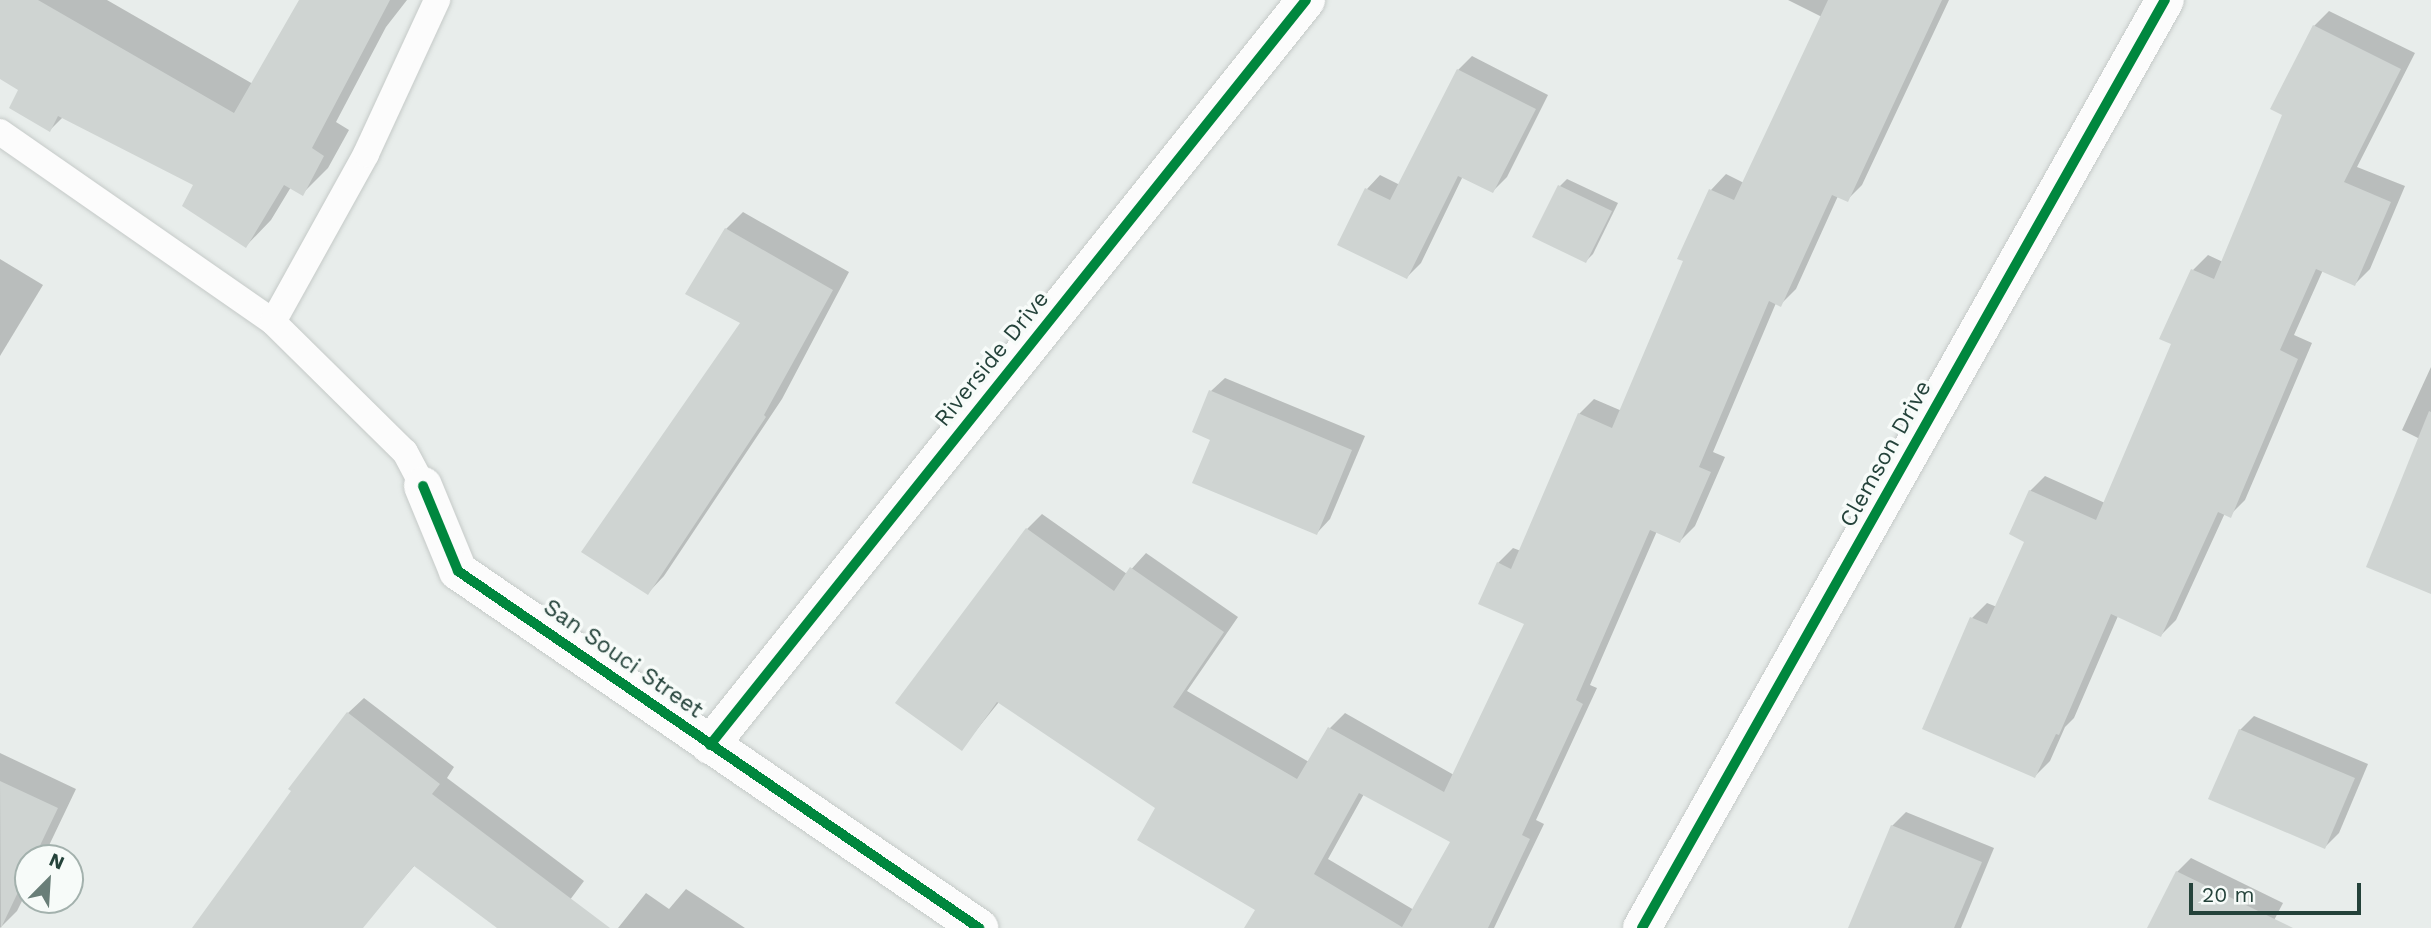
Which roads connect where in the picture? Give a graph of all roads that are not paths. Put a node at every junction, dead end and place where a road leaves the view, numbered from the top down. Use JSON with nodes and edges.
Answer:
{"nodes":[{"id":1,"x":437,"y":0,"type":"edge"},
{"id":2,"x":1306,"y":0,"type":"edge"},
{"id":3,"x":2165,"y":0,"type":"edge"},
{"id":4,"x":0,"y":132,"type":"edge"},
{"id":5,"x":273,"y":322,"type":"junction"},
{"id":6,"x":423,"y":486,"type":"joint"},
{"id":7,"x":710,"y":745,"type":"junction"},
{"id":8,"x":979,"y":928,"type":"edge"},
{"id":9,"x":1642,"y":928,"type":"edge"}],
"edges":[{"from":1,"to":5,"type":"lane"},
{"from":2,"to":7,"type":"street","name":"Riverside Drive"},
{"from":3,"to":9,"type":"street","name":"Clemson Drive"},
{"from":4,"to":5,"type":"lane"},
{"from":5,"to":6,"type":"lane"},
{"from":6,"to":7,"type":"street","name":"San Souci Street"},
{"from":7,"to":8,"type":"street","name":"San Souci Street"}]}
